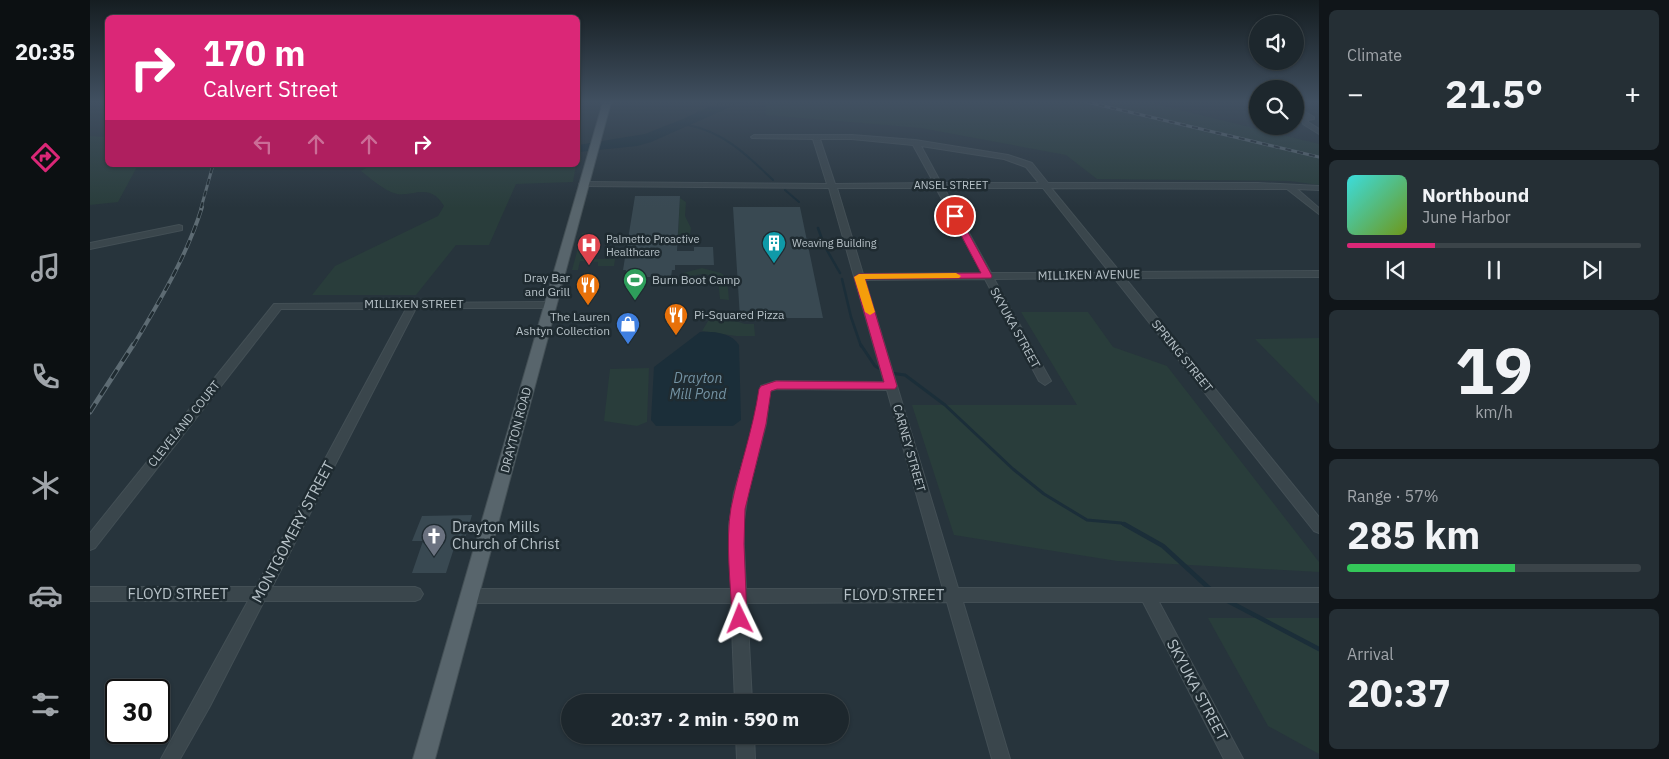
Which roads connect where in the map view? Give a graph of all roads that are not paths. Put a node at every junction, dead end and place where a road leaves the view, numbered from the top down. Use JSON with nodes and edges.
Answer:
{"nodes":[{"id":1,"x":596,"y":137,"type":"edge"},
{"id":2,"x":816,"y":137,"type":"edge"},
{"id":3,"x":839,"y":137,"type":"edge"},
{"id":4,"x":915,"y":142,"type":"junction"},
{"id":5,"x":583,"y":184,"type":"junction"},
{"id":6,"x":938,"y":185,"type":"junction"},
{"id":7,"x":1046,"y":185,"type":"junction"},
{"id":8,"x":832,"y":186,"type":"junction"},
{"id":9,"x":1290,"y":187,"type":"junction"},
{"id":10,"x":1319,"y":188,"type":"edge"},
{"id":11,"x":1319,"y":212,"type":"edge"},
{"id":12,"x":179,"y":228,"type":"dead end"},
{"id":13,"x":90,"y":246,"type":"edge"},
{"id":14,"x":1319,"y":274,"type":"edge"},
{"id":15,"x":1117,"y":275,"type":"junction"},
{"id":16,"x":987,"y":276,"type":"junction"},
{"id":17,"x":859,"y":277,"type":"junction"},
{"id":18,"x":413,"y":304,"type":"junction"},
{"id":19,"x":549,"y":305,"type":"junction"},
{"id":20,"x":278,"y":306,"type":"joint"},
{"id":21,"x":888,"y":376,"type":"junction"},
{"id":22,"x":1045,"y":381,"type":"dead end"},
{"id":23,"x":1319,"y":527,"type":"edge"},
{"id":24,"x":90,"y":544,"type":"edge"},
{"id":25,"x":90,"y":594,"type":"edge"},
{"id":26,"x":260,"y":594,"type":"junction"},
{"id":27,"x":415,"y":594,"type":"dead end"},
{"id":28,"x":952,"y":594,"type":"junction"},
{"id":29,"x":1147,"y":594,"type":"junction"},
{"id":30,"x":739,"y":595,"type":"junction"},
{"id":31,"x":1319,"y":595,"type":"edge"},
{"id":32,"x":470,"y":596,"type":"junction"},
{"id":33,"x":743,"y":694,"type":"edge"},
{"id":34,"x":745,"y":744,"type":"edge"},
{"id":35,"x":170,"y":759,"type":"edge"},
{"id":36,"x":424,"y":759,"type":"edge"},
{"id":37,"x":746,"y":759,"type":"edge"},
{"id":38,"x":1001,"y":759,"type":"edge"},
{"id":39,"x":1234,"y":759,"type":"edge"}],
"edges":[{"from":1,"to":5,"type":"main road","name":"DRAYTON ROAD"},
{"from":2,"to":8,"type":"street","name":"CARNEY STREET"},
{"from":3,"to":4,"type":"street","name":"SPRING STREET"},
{"from":4,"to":6,"type":"street","name":"SKYUKA STREET"},
{"from":4,"to":7,"type":"street","name":"SPRING STREET"},
{"from":5,"to":8,"type":"street","name":"ANSEL STREET"},
{"from":5,"to":19,"type":"main road","name":"DRAYTON ROAD"},
{"from":6,"to":7,"type":"street","name":"ANSEL STREET"},
{"from":6,"to":8,"type":"street","name":"ANSEL STREET"},
{"from":6,"to":16,"type":"street","name":"SKYUKA STREET"},
{"from":7,"to":9,"type":"street","name":"ANSEL STREET"},
{"from":7,"to":15,"type":"street","name":"SPRING STREET"},
{"from":8,"to":17,"type":"street","name":"CARNEY STREET"},
{"from":9,"to":10,"type":"street","name":"ANSEL STREET"},
{"from":9,"to":11,"type":"street"},
{"from":12,"to":13,"type":"street"},
{"from":14,"to":15,"type":"street","name":"MILLIKEN AVENUE"},
{"from":15,"to":16,"type":"street","name":"MILLIKEN AVENUE"},
{"from":15,"to":23,"type":"street","name":"SPRING STREET"},
{"from":16,"to":17,"type":"street","name":"MILLIKEN AVENUE"},
{"from":16,"to":22,"type":"street","name":"SKYUKA STREET"},
{"from":17,"to":21,"type":"street","name":"CARNEY STREET"},
{"from":18,"to":19,"type":"street","name":"MILLIKEN STREET"},
{"from":18,"to":20,"type":"street","name":"MILLIKEN STREET"},
{"from":18,"to":26,"type":"street","name":"MONTGOMERY STREET"},
{"from":19,"to":32,"type":"main road","name":"DRAYTON ROAD"},
{"from":20,"to":24,"type":"street","name":"CLEVELAND COURT"},
{"from":21,"to":28,"type":"street","name":"CARNEY STREET"},
{"from":21,"to":30,"type":"street"},
{"from":25,"to":26,"type":"street","name":"FLOYD STREET"},
{"from":26,"to":27,"type":"street","name":"FLOYD STREET"},
{"from":26,"to":35,"type":"street","name":"MONTGOMERY STREET"},
{"from":28,"to":29,"type":"street","name":"FLOYD STREET"},
{"from":28,"to":30,"type":"street","name":"FLOYD STREET"},
{"from":28,"to":38,"type":"street","name":"CARNEY STREET"},
{"from":29,"to":31,"type":"street","name":"FLOYD STREET"},
{"from":29,"to":39,"type":"street","name":"SKYUKA STREET"},
{"from":30,"to":32,"type":"street","name":"FLOYD STREET"},
{"from":30,"to":33,"type":"street"},
{"from":32,"to":36,"type":"main road","name":"DRAYTON ROAD"},
{"from":34,"to":37,"type":"street"}]}
